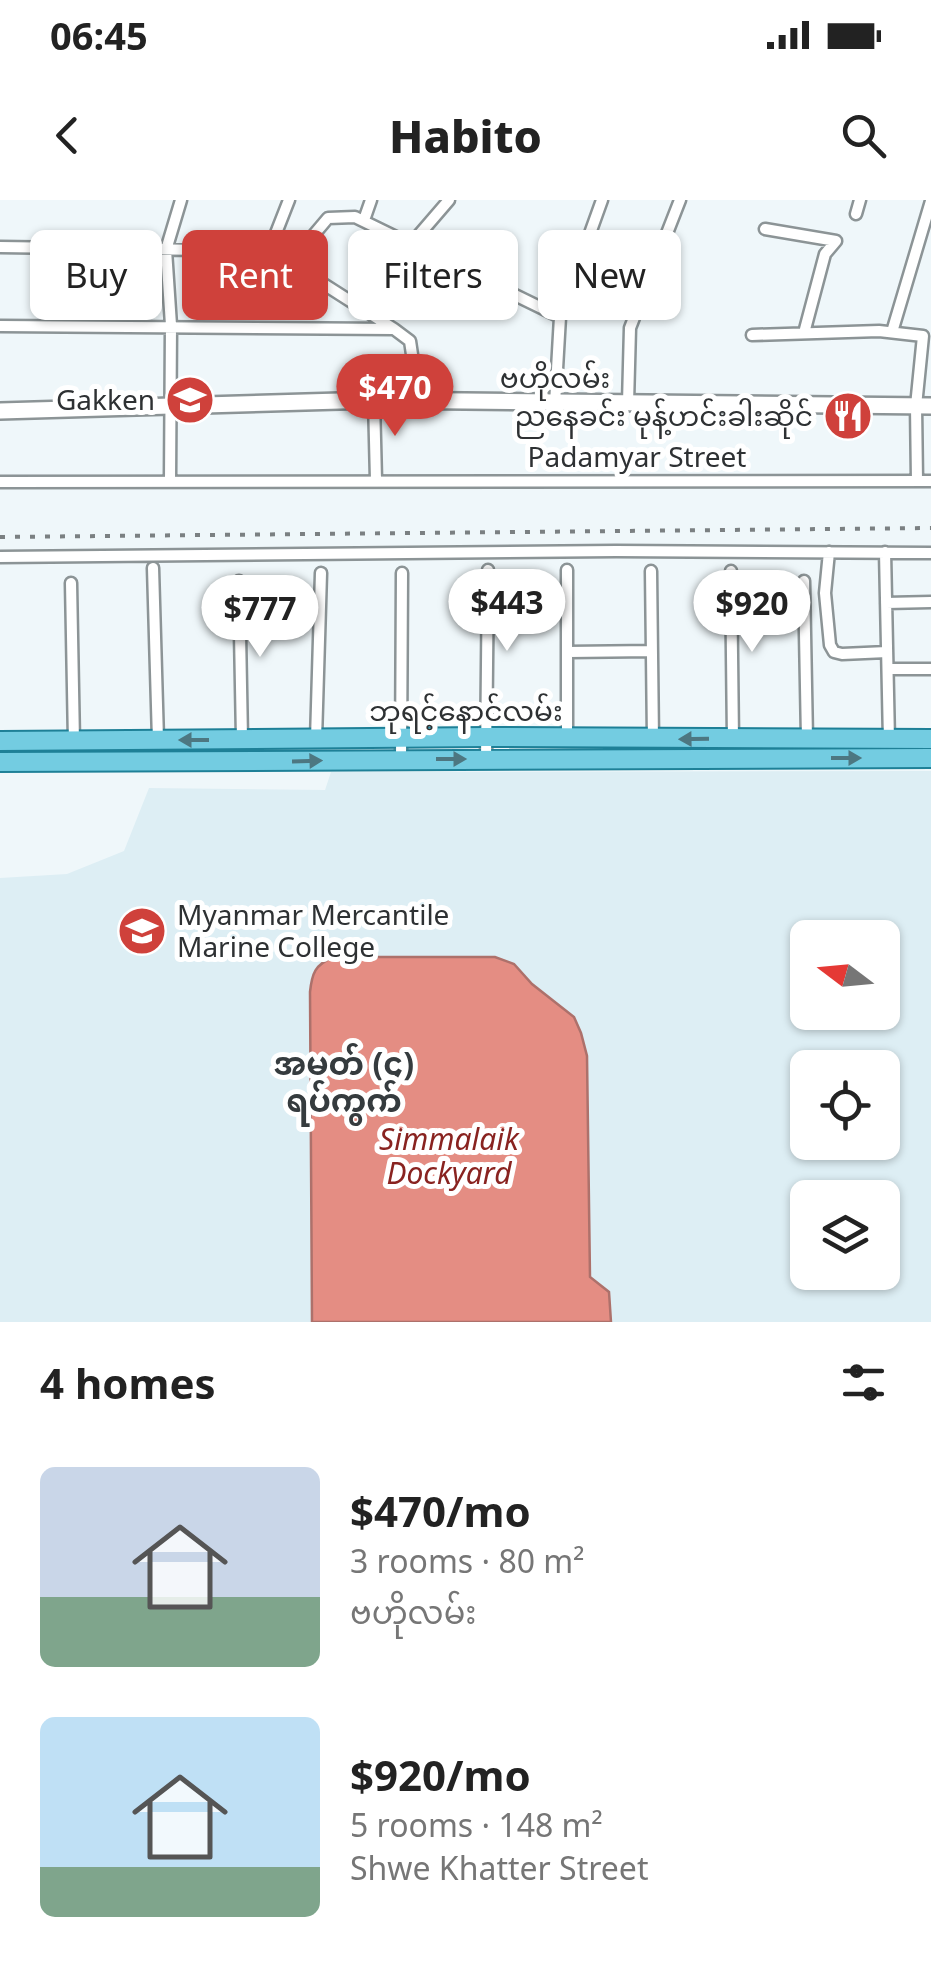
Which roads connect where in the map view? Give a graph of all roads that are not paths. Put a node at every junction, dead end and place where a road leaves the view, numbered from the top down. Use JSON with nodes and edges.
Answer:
{"nodes":[{"id":1,"x":180,"y":200,"type":"edge"},
{"id":2,"x":289,"y":200,"type":"edge"},
{"id":3,"x":372,"y":200,"type":"edge"},
{"id":4,"x":449,"y":200,"type":"edge"},
{"id":5,"x":602,"y":200,"type":"edge"},
{"id":6,"x":680,"y":200,"type":"edge"},
{"id":7,"x":860,"y":200,"type":"edge"},
{"id":8,"x":931,"y":201,"type":"edge"},
{"id":9,"x":856,"y":214,"type":"dead end"},
{"id":10,"x":364,"y":220,"type":"junction"},
{"id":11,"x":765,"y":229,"type":"dead end"},
{"id":12,"x":277,"y":230,"type":"edge"},
{"id":13,"x":318,"y":230,"type":"edge"},
{"id":14,"x":385,"y":230,"type":"edge"},
{"id":15,"x":423,"y":230,"type":"edge"},
{"id":16,"x":591,"y":230,"type":"edge"},
{"id":17,"x":931,"y":246,"type":"edge"},
{"id":18,"x":0,"y":247,"type":"edge"},
{"id":19,"x":917,"y":247,"type":"junction"},
{"id":20,"x":166,"y":250,"type":"junction"},
{"id":21,"x":182,"y":250,"type":"edge"},
{"id":22,"x":328,"y":287,"type":"edge"},
{"id":23,"x":560,"y":320,"type":"edge"},
{"id":24,"x":171,"y":325,"type":"junction"},
{"id":25,"x":0,"y":326,"type":"edge"},
{"id":26,"x":394,"y":329,"type":"junction"},
{"id":27,"x":892,"y":332,"type":"junction"},
{"id":28,"x":804,"y":333,"type":"junction"},
{"id":29,"x":752,"y":335,"type":"dead end"},
{"id":30,"x":374,"y":400,"type":"junction"},
{"id":31,"x":410,"y":403,"type":"junction"},
{"id":32,"x":628,"y":403,"type":"junction"},
{"id":33,"x":170,"y":404,"type":"junction"},
{"id":34,"x":554,"y":404,"type":"junction"},
{"id":35,"x":923,"y":406,"type":"edge"},
{"id":36,"x":0,"y":412,"type":"edge"},
{"id":37,"x":170,"y":480,"type":"junction"},
{"id":38,"x":376,"y":480,"type":"junction"},
{"id":39,"x":917,"y":481,"type":"junction"},
{"id":40,"x":931,"y":481,"type":"edge"},
{"id":41,"x":0,"y":482,"type":"edge"},
{"id":42,"x":828,"y":552,"type":"junction"},
{"id":43,"x":885,"y":552,"type":"junction"},
{"id":44,"x":931,"y":553,"type":"edge"},
{"id":45,"x":0,"y":558,"type":"edge"},
{"id":46,"x":153,"y":568,"type":"dead end"},
{"id":47,"x":488,"y":570,"type":"dead end"},
{"id":48,"x":566,"y":570,"type":"dead end"},
{"id":49,"x":651,"y":571,"type":"dead end"},
{"id":50,"x":731,"y":571,"type":"dead end"},
{"id":51,"x":321,"y":573,"type":"dead end"},
{"id":52,"x":402,"y":573,"type":"dead end"},
{"id":53,"x":804,"y":580,"type":"dead end"},
{"id":54,"x":239,"y":581,"type":"dead end"},
{"id":55,"x":70,"y":583,"type":"dead end"},
{"id":56,"x":931,"y":602,"type":"edge"},
{"id":57,"x":886,"y":603,"type":"junction"},
{"id":58,"x":652,"y":651,"type":"junction"},
{"id":59,"x":568,"y":652,"type":"junction"},
{"id":60,"x":887,"y":652,"type":"junction"},
{"id":61,"x":888,"y":669,"type":"junction"},
{"id":62,"x":931,"y":669,"type":"edge"},
{"id":63,"x":353,"y":738,"type":"junction"},
{"id":64,"x":401,"y":738,"type":"junction"},
{"id":65,"x":486,"y":738,"type":"junction"},
{"id":66,"x":733,"y":738,"type":"junction"},
{"id":67,"x":567,"y":739,"type":"junction"},
{"id":68,"x":74,"y":740,"type":"junction"},
{"id":69,"x":158,"y":740,"type":"junction"},
{"id":70,"x":242,"y":740,"type":"junction"},
{"id":71,"x":316,"y":740,"type":"junction"},
{"id":72,"x":931,"y":740,"type":"edge"},
{"id":73,"x":0,"y":741,"type":"edge"},
{"id":74,"x":654,"y":749,"type":"junction"},
{"id":75,"x":808,"y":749,"type":"junction"},
{"id":76,"x":889,"y":749,"type":"junction"},
{"id":77,"x":401,"y":758,"type":"junction"},
{"id":78,"x":733,"y":758,"type":"junction"},
{"id":79,"x":931,"y":758,"type":"edge"},
{"id":80,"x":353,"y":759,"type":"junction"},
{"id":81,"x":486,"y":759,"type":"junction"},
{"id":82,"x":74,"y":761,"type":"junction"},
{"id":83,"x":0,"y":762,"type":"edge"}],
"edges":[{"from":1,"to":20,"type":"street"},
{"from":2,"to":12,"type":"street"},
{"from":3,"to":10,"type":"street"},
{"from":4,"to":15,"type":"street"},
{"from":5,"to":16,"type":"street"},
{"from":6,"to":32,"type":"street"},
{"from":7,"to":9,"type":"street"},
{"from":8,"to":19,"type":"street"},
{"from":10,"to":13,"type":"street"},
{"from":10,"to":14,"type":"street"},
{"from":11,"to":28,"type":"street"},
{"from":17,"to":19,"type":"street"},
{"from":18,"to":20,"type":"street"},
{"from":19,"to":27,"type":"street"},
{"from":20,"to":21,"type":"street"},
{"from":20,"to":24,"type":"street"},
{"from":22,"to":26,"type":"street"},
{"from":23,"to":34,"type":"street"},
{"from":24,"to":25,"type":"street"},
{"from":24,"to":26,"type":"street"},
{"from":24,"to":33,"type":"street"},
{"from":26,"to":31,"type":"street"},
{"from":27,"to":28,"type":"street"},
{"from":27,"to":35,"type":"street"},
{"from":28,"to":29,"type":"street"},
{"from":30,"to":31,"type":"main road","name":"ဗဟိုလမ်း"},
{"from":30,"to":33,"type":"main road","name":"ဗဟိုလမ်း"},
{"from":30,"to":38,"type":"street"},
{"from":31,"to":34,"type":"main road","name":"ဗဟိုလမ်း"},
{"from":32,"to":34,"type":"main road","name":"ဗဟိုလမ်း"},
{"from":32,"to":35,"type":"main road","name":"ဗဟိုလမ်း"},
{"from":33,"to":36,"type":"main road","name":"ဗဟိုလမ်း"},
{"from":33,"to":37,"type":"street"},
{"from":35,"to":39,"type":"street"},
{"from":37,"to":38,"type":"street","name":"Padamyar Street"},
{"from":37,"to":41,"type":"street","name":"Padamyar Street"},
{"from":38,"to":39,"type":"street","name":"Padamyar Street"},
{"from":39,"to":40,"type":"street","name":"Padamyar Street"},
{"from":42,"to":43,"type":"street"},
{"from":42,"to":45,"type":"street"},
{"from":42,"to":60,"type":"street"},
{"from":43,"to":44,"type":"street"},
{"from":43,"to":57,"type":"street"},
{"from":46,"to":69,"type":"street"},
{"from":47,"to":65,"type":"street"},
{"from":48,"to":59,"type":"street"},
{"from":49,"to":58,"type":"street"},
{"from":50,"to":66,"type":"street"},
{"from":51,"to":71,"type":"street"},
{"from":52,"to":64,"type":"street"},
{"from":53,"to":75,"type":"street"},
{"from":54,"to":70,"type":"street"},
{"from":55,"to":68,"type":"street"},
{"from":56,"to":57,"type":"street"},
{"from":57,"to":60,"type":"street"},
{"from":58,"to":59,"type":"street"},
{"from":58,"to":74,"type":"street"},
{"from":59,"to":67,"type":"street"},
{"from":60,"to":61,"type":"street"},
{"from":61,"to":62,"type":"street"},
{"from":61,"to":76,"type":"street"},
{"from":63,"to":64,"type":"main road","name":"ဘုရင့်နောင်လမ်း"},
{"from":63,"to":71,"type":"main road","name":"ဘုရင့်နောင်လမ်း"},
{"from":63,"to":80,"type":"street"},
{"from":64,"to":65,"type":"main road","name":"ဘုရင့်နောင်လမ်း"},
{"from":64,"to":77,"type":"street"},
{"from":65,"to":67,"type":"main road","name":"ဘုရင့်နောင်လမ်း"},
{"from":65,"to":81,"type":"street"},
{"from":66,"to":74,"type":"main road","name":"ဘုရင့်နောင်လမ်း","one_way":true},
{"from":66,"to":75,"type":"main road","name":"ဘုရင့်နောင်လမ်း"},
{"from":66,"to":78,"type":"street"},
{"from":67,"to":74,"type":"main road","name":"ဘုရင့်နောင်လမ်း"},
{"from":68,"to":69,"type":"main road","name":"ဘုရင့်နောင်လမ်း"},
{"from":68,"to":73,"type":"main road","name":"ဘုရင့်နောင်လမ်း"},
{"from":68,"to":82,"type":"street"},
{"from":70,"to":69,"type":"main road","name":"ဘုရင့်နောင်လမ်း","one_way":true},
{"from":70,"to":71,"type":"main road","name":"ဘုရင့်နောင်လမ်း"},
{"from":72,"to":76,"type":"main road","name":"ဘုရင့်နောင်လမ်း"},
{"from":74,"to":78,"type":"main road","name":"ဘုရင့်နောင်လမ်း"},
{"from":74,"to":81,"type":"main road","name":"ဘုရင့်နောင်လမ်း"},
{"from":75,"to":76,"type":"main road","name":"ဘုရင့်နောင်လမ်း"},
{"from":75,"to":78,"type":"main road","name":"ဘုရင့်နောင်လမ်း"},
{"from":76,"to":79,"type":"main road","name":"ဘုရင့်နောင်လမ်း"},
{"from":77,"to":80,"type":"main road","name":"ဘုရင့်နောင်လမ်း"},
{"from":77,"to":81,"type":"main road","name":"ဘုရင့်နောင်လမ်း","one_way":true},
{"from":82,"to":80,"type":"main road","name":"ဘုရင့်နောင်လမ်း","one_way":true},
{"from":82,"to":83,"type":"main road","name":"ဘုရင့်နောင်လမ်း"}]}
